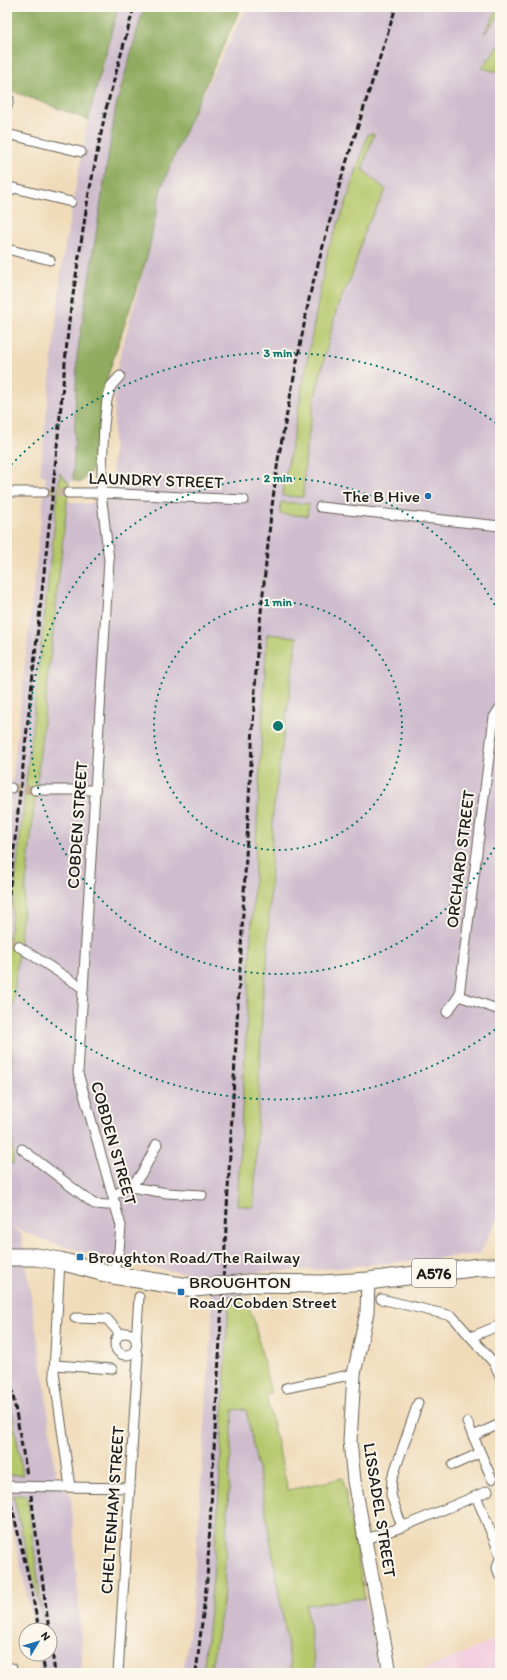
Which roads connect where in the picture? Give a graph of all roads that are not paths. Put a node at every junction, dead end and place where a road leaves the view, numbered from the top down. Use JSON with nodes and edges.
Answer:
{"nodes":[{"id":1,"x":7,"y":134,"type":"edge"},
{"id":2,"x":81,"y":152,"type":"dead end"},
{"id":3,"x":7,"y":193,"type":"edge"},
{"id":4,"x":71,"y":202,"type":"dead end"},
{"id":5,"x":7,"y":250,"type":"edge"},
{"id":6,"x":50,"y":260,"type":"dead end"},
{"id":7,"x":120,"y":376,"type":"dead end"},
{"id":8,"x":7,"y":492,"type":"edge"},
{"id":9,"x":44,"y":492,"type":"tunnel mouth"},
{"id":10,"x":68,"y":493,"type":"tunnel mouth"},
{"id":11,"x":102,"y":493,"type":"junction"},
{"id":12,"x":244,"y":500,"type":"dead end"},
{"id":13,"x":320,"y":507,"type":"dead end"},
{"id":14,"x":500,"y":526,"type":"edge"},
{"id":15,"x":500,"y":708,"type":"edge"},
{"id":16,"x":35,"y":790,"type":"tunnel mouth"},
{"id":17,"x":95,"y":790,"type":"junction"},
{"id":18,"x":18,"y":946,"type":"tunnel mouth"},
{"id":19,"x":83,"y":988,"type":"junction"},
{"id":20,"x":459,"y":996,"type":"junction"},
{"id":21,"x":500,"y":1010,"type":"edge"},
{"id":22,"x":447,"y":1012,"type":"dead end"},
{"id":23,"x":157,"y":1144,"type":"dead end"},
{"id":24,"x":22,"y":1149,"type":"dead end"},
{"id":25,"x":131,"y":1187,"type":"junction"},
{"id":26,"x":202,"y":1195,"type":"dead end"},
{"id":27,"x":114,"y":1199,"type":"junction"},
{"id":28,"x":7,"y":1257,"type":"edge"},
{"id":29,"x":60,"y":1261,"type":"junction"},
{"id":30,"x":500,"y":1267,"type":"edge"},
{"id":31,"x":112,"y":1275,"type":"junction"},
{"id":32,"x":368,"y":1281,"type":"junction"},
{"id":33,"x":139,"y":1297,"type":"dead end"},
{"id":34,"x":381,"y":1299,"type":"dead end"},
{"id":35,"x":75,"y":1318,"type":"dead end"},
{"id":36,"x":500,"y":1325,"type":"edge"},
{"id":37,"x":120,"y":1334,"type":"junction"},
{"id":38,"x":471,"y":1337,"type":"junction"},
{"id":39,"x":136,"y":1345,"type":"junction"},
{"id":40,"x":55,"y":1365,"type":"junction"},
{"id":41,"x":112,"y":1369,"type":"dead end"},
{"id":42,"x":354,"y":1374,"type":"junction"},
{"id":43,"x":500,"y":1377,"type":"edge"},
{"id":44,"x":286,"y":1388,"type":"dead end"},
{"id":45,"x":418,"y":1403,"type":"dead end"},
{"id":46,"x":467,"y":1422,"type":"dead end"},
{"id":47,"x":500,"y":1424,"type":"edge"},
{"id":48,"x":473,"y":1436,"type":"junction"},
{"id":49,"x":480,"y":1453,"type":"junction"},
{"id":50,"x":453,"y":1465,"type":"dead end"},
{"id":51,"x":492,"y":1479,"type":"dead end"},
{"id":52,"x":7,"y":1486,"type":"edge"},
{"id":53,"x":67,"y":1487,"type":"junction"},
{"id":54,"x":130,"y":1488,"type":"junction"},
{"id":55,"x":488,"y":1491,"type":"dead end"},
{"id":56,"x":476,"y":1496,"type":"junction"},
{"id":57,"x":402,"y":1527,"type":"junction"},
{"id":58,"x":366,"y":1539,"type":"junction"},
{"id":59,"x":500,"y":1554,"type":"edge"},
{"id":60,"x":500,"y":1558,"type":"edge"},
{"id":61,"x":500,"y":1576,"type":"edge"},
{"id":62,"x":118,"y":1673,"type":"edge"},
{"id":63,"x":390,"y":1673,"type":"edge"}],
"edges":[{"from":1,"to":2,"type":"street"},
{"from":3,"to":4,"type":"street"},
{"from":5,"to":6,"type":"street"},
{"from":7,"to":11,"type":"street","name":"COBDEN STREET"},
{"from":8,"to":9,"type":"street"},
{"from":10,"to":11,"type":"street","name":"LAUNDRY STREET"},
{"from":11,"to":12,"type":"street","name":"LAUNDRY STREET"},
{"from":11,"to":17,"type":"street","name":"COBDEN STREET"},
{"from":13,"to":14,"type":"street"},
{"from":15,"to":20,"type":"street","name":"ORCHARD STREET"},
{"from":16,"to":17,"type":"street"},
{"from":17,"to":19,"type":"street","name":"COBDEN STREET"},
{"from":18,"to":19,"type":"street"},
{"from":19,"to":27,"type":"street","name":"COBDEN STREET"},
{"from":20,"to":21,"type":"street"},
{"from":20,"to":22,"type":"street","name":"ORCHARD STREET"},
{"from":23,"to":25,"type":"street"},
{"from":24,"to":27,"type":"street"},
{"from":25,"to":26,"type":"street"},
{"from":25,"to":27,"type":"street"},
{"from":27,"to":31,"type":"street","name":"COBDEN STREET"},
{"from":28,"to":29,"type":"highway","number":"A576"},
{"from":29,"to":31,"type":"highway","number":"A576"},
{"from":29,"to":40,"type":"street"},
{"from":30,"to":32,"type":"highway","number":"A576"},
{"from":31,"to":32,"type":"highway","number":"A576","bridge":true},
{"from":32,"to":42,"type":"street","name":"LISSADEL STREET"},
{"from":33,"to":39,"type":"street","name":"CHELTENHAM STREET"},
{"from":34,"to":38,"type":"street"},
{"from":35,"to":37,"type":"street"},
{"from":36,"to":38,"type":"street"},
{"from":37,"to":39,"type":"street"},
{"from":37,"to":39,"type":"street"},
{"from":38,"to":43,"type":"street"},
{"from":39,"to":54,"type":"street","name":"CHELTENHAM STREET"},
{"from":40,"to":41,"type":"street"},
{"from":40,"to":53,"type":"street"},
{"from":42,"to":44,"type":"street"},
{"from":42,"to":58,"type":"street","name":"LISSADEL STREET"},
{"from":45,"to":57,"type":"street"},
{"from":46,"to":48,"type":"street"},
{"from":47,"to":48,"type":"street"},
{"from":48,"to":49,"type":"street"},
{"from":49,"to":50,"type":"street"},
{"from":49,"to":51,"type":"street"},
{"from":52,"to":53,"type":"street","bridge":true},
{"from":53,"to":54,"type":"street"},
{"from":54,"to":62,"type":"street","name":"CHELTENHAM STREET"},
{"from":55,"to":56,"type":"street"},
{"from":56,"to":57,"type":"street"},
{"from":56,"to":59,"type":"street"},
{"from":57,"to":58,"type":"street"},
{"from":58,"to":63,"type":"street","name":"LISSADEL STREET"},
{"from":60,"to":61,"type":"street"}]}
